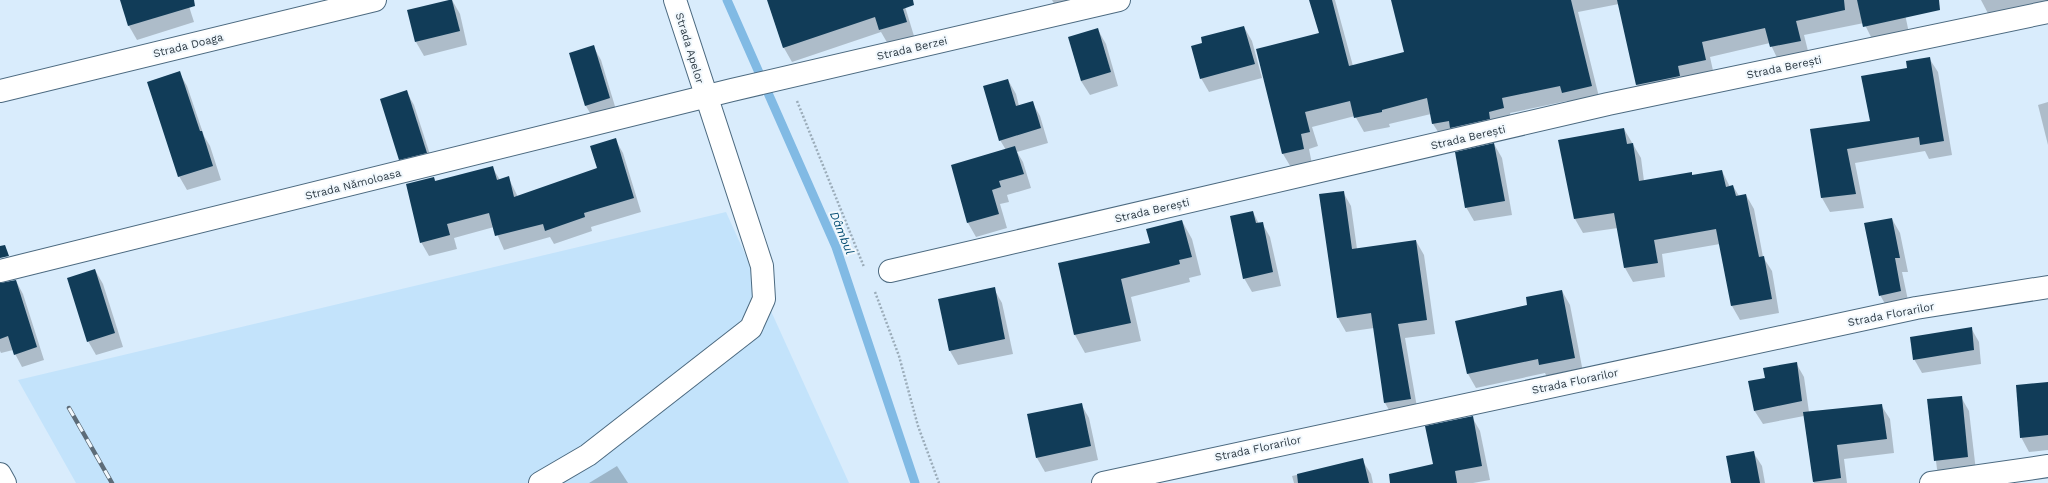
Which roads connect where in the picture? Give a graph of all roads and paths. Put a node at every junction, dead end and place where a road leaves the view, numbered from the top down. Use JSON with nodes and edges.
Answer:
{"nodes":[{"id":1,"x":375,"y":0,"type":"edge"},
{"id":2,"x":675,"y":0,"type":"edge"},
{"id":3,"x":1119,"y":0,"type":"edge"},
{"id":4,"x":2048,"y":12,"type":"edge"},
{"id":5,"x":0,"y":91,"type":"edge"},
{"id":6,"x":706,"y":97,"type":"junction"},
{"id":7,"x":0,"y":271,"type":"edge"},
{"id":8,"x":890,"y":271,"type":"dead end"},
{"id":9,"x":2048,"y":287,"type":"edge"},
{"id":10,"x":2048,"y":466,"type":"edge"},
{"id":11,"x":0,"y":474,"type":"edge"},
{"id":12,"x":5,"y":483,"type":"edge"},
{"id":13,"x":540,"y":483,"type":"edge"},
{"id":14,"x":1103,"y":483,"type":"edge"},
{"id":15,"x":1931,"y":483,"type":"edge"}],
"edges":[{"from":1,"to":5,"type":"street","name":"Strada Doaga"},
{"from":2,"to":6,"type":"street","name":"Strada Apelor"},
{"from":3,"to":6,"type":"street","name":"Strada Berzei"},
{"from":4,"to":8,"type":"street","name":"Strada Berești"},
{"from":6,"to":7,"type":"street","name":"Strada Nămoloasa"},
{"from":6,"to":13,"type":"street","name":"Strada Apelor"},
{"from":9,"to":14,"type":"street","name":"Strada Florarilor"},
{"from":10,"to":15,"type":"street"},
{"from":11,"to":12,"type":"street"}]}
